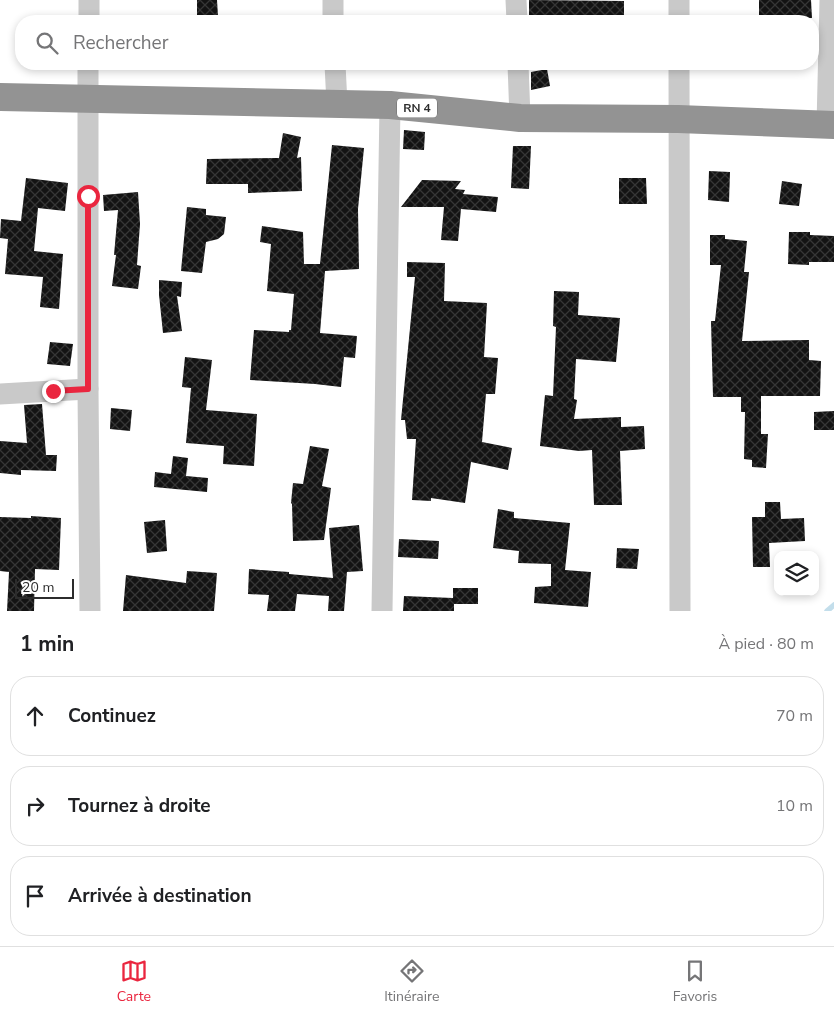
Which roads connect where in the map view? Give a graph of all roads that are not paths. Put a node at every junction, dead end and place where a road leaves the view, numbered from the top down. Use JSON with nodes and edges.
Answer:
{"nodes":[{"id":1,"x":89,"y":0,"type":"edge"},
{"id":2,"x":333,"y":0,"type":"edge"},
{"id":3,"x":516,"y":0,"type":"edge"},
{"id":4,"x":679,"y":0,"type":"edge"},
{"id":5,"x":830,"y":0,"type":"edge"},
{"id":6,"x":88,"y":15,"type":"edge"},
{"id":7,"x":333,"y":15,"type":"edge"},
{"id":8,"x":517,"y":15,"type":"edge"},
{"id":9,"x":679,"y":15,"type":"edge"},
{"id":10,"x":88,"y":70,"type":"edge"},
{"id":11,"x":335,"y":70,"type":"edge"},
{"id":12,"x":518,"y":70,"type":"edge"},
{"id":13,"x":679,"y":70,"type":"edge"},
{"id":14,"x":0,"y":97,"type":"edge"},
{"id":15,"x":88,"y":99,"type":"junction"},
{"id":16,"x":336,"y":104,"type":"junction"},
{"id":17,"x":390,"y":105,"type":"junction"},
{"id":18,"x":520,"y":118,"type":"junction"},
{"id":19,"x":678,"y":119,"type":"junction"},
{"id":20,"x":831,"y":125,"type":"edge"},
{"id":21,"x":88,"y":389,"type":"junction"},
{"id":22,"x":0,"y":394,"type":"edge"},
{"id":23,"x":90,"y":611,"type":"edge"},
{"id":24,"x":382,"y":611,"type":"edge"},
{"id":25,"x":680,"y":611,"type":"edge"}],
"edges":[{"from":1,"to":6,"type":"street"},
{"from":2,"to":7,"type":"street"},
{"from":3,"to":8,"type":"street"},
{"from":4,"to":9,"type":"street"},
{"from":5,"to":20,"type":"street"},
{"from":10,"to":15,"type":"street"},
{"from":11,"to":16,"type":"street"},
{"from":12,"to":18,"type":"street"},
{"from":13,"to":19,"type":"street"},
{"from":14,"to":15,"type":"highway","number":"RN 4"},
{"from":15,"to":16,"type":"highway","number":"RN 4"},
{"from":15,"to":21,"type":"street"},
{"from":16,"to":17,"type":"highway","number":"RN 4"},
{"from":17,"to":18,"type":"highway","number":"RN 4"},
{"from":17,"to":24,"type":"street"},
{"from":18,"to":19,"type":"highway","number":"RN 4"},
{"from":19,"to":20,"type":"highway","number":"RN 4"},
{"from":19,"to":25,"type":"street"},
{"from":21,"to":22,"type":"street"},
{"from":21,"to":23,"type":"street"}]}
